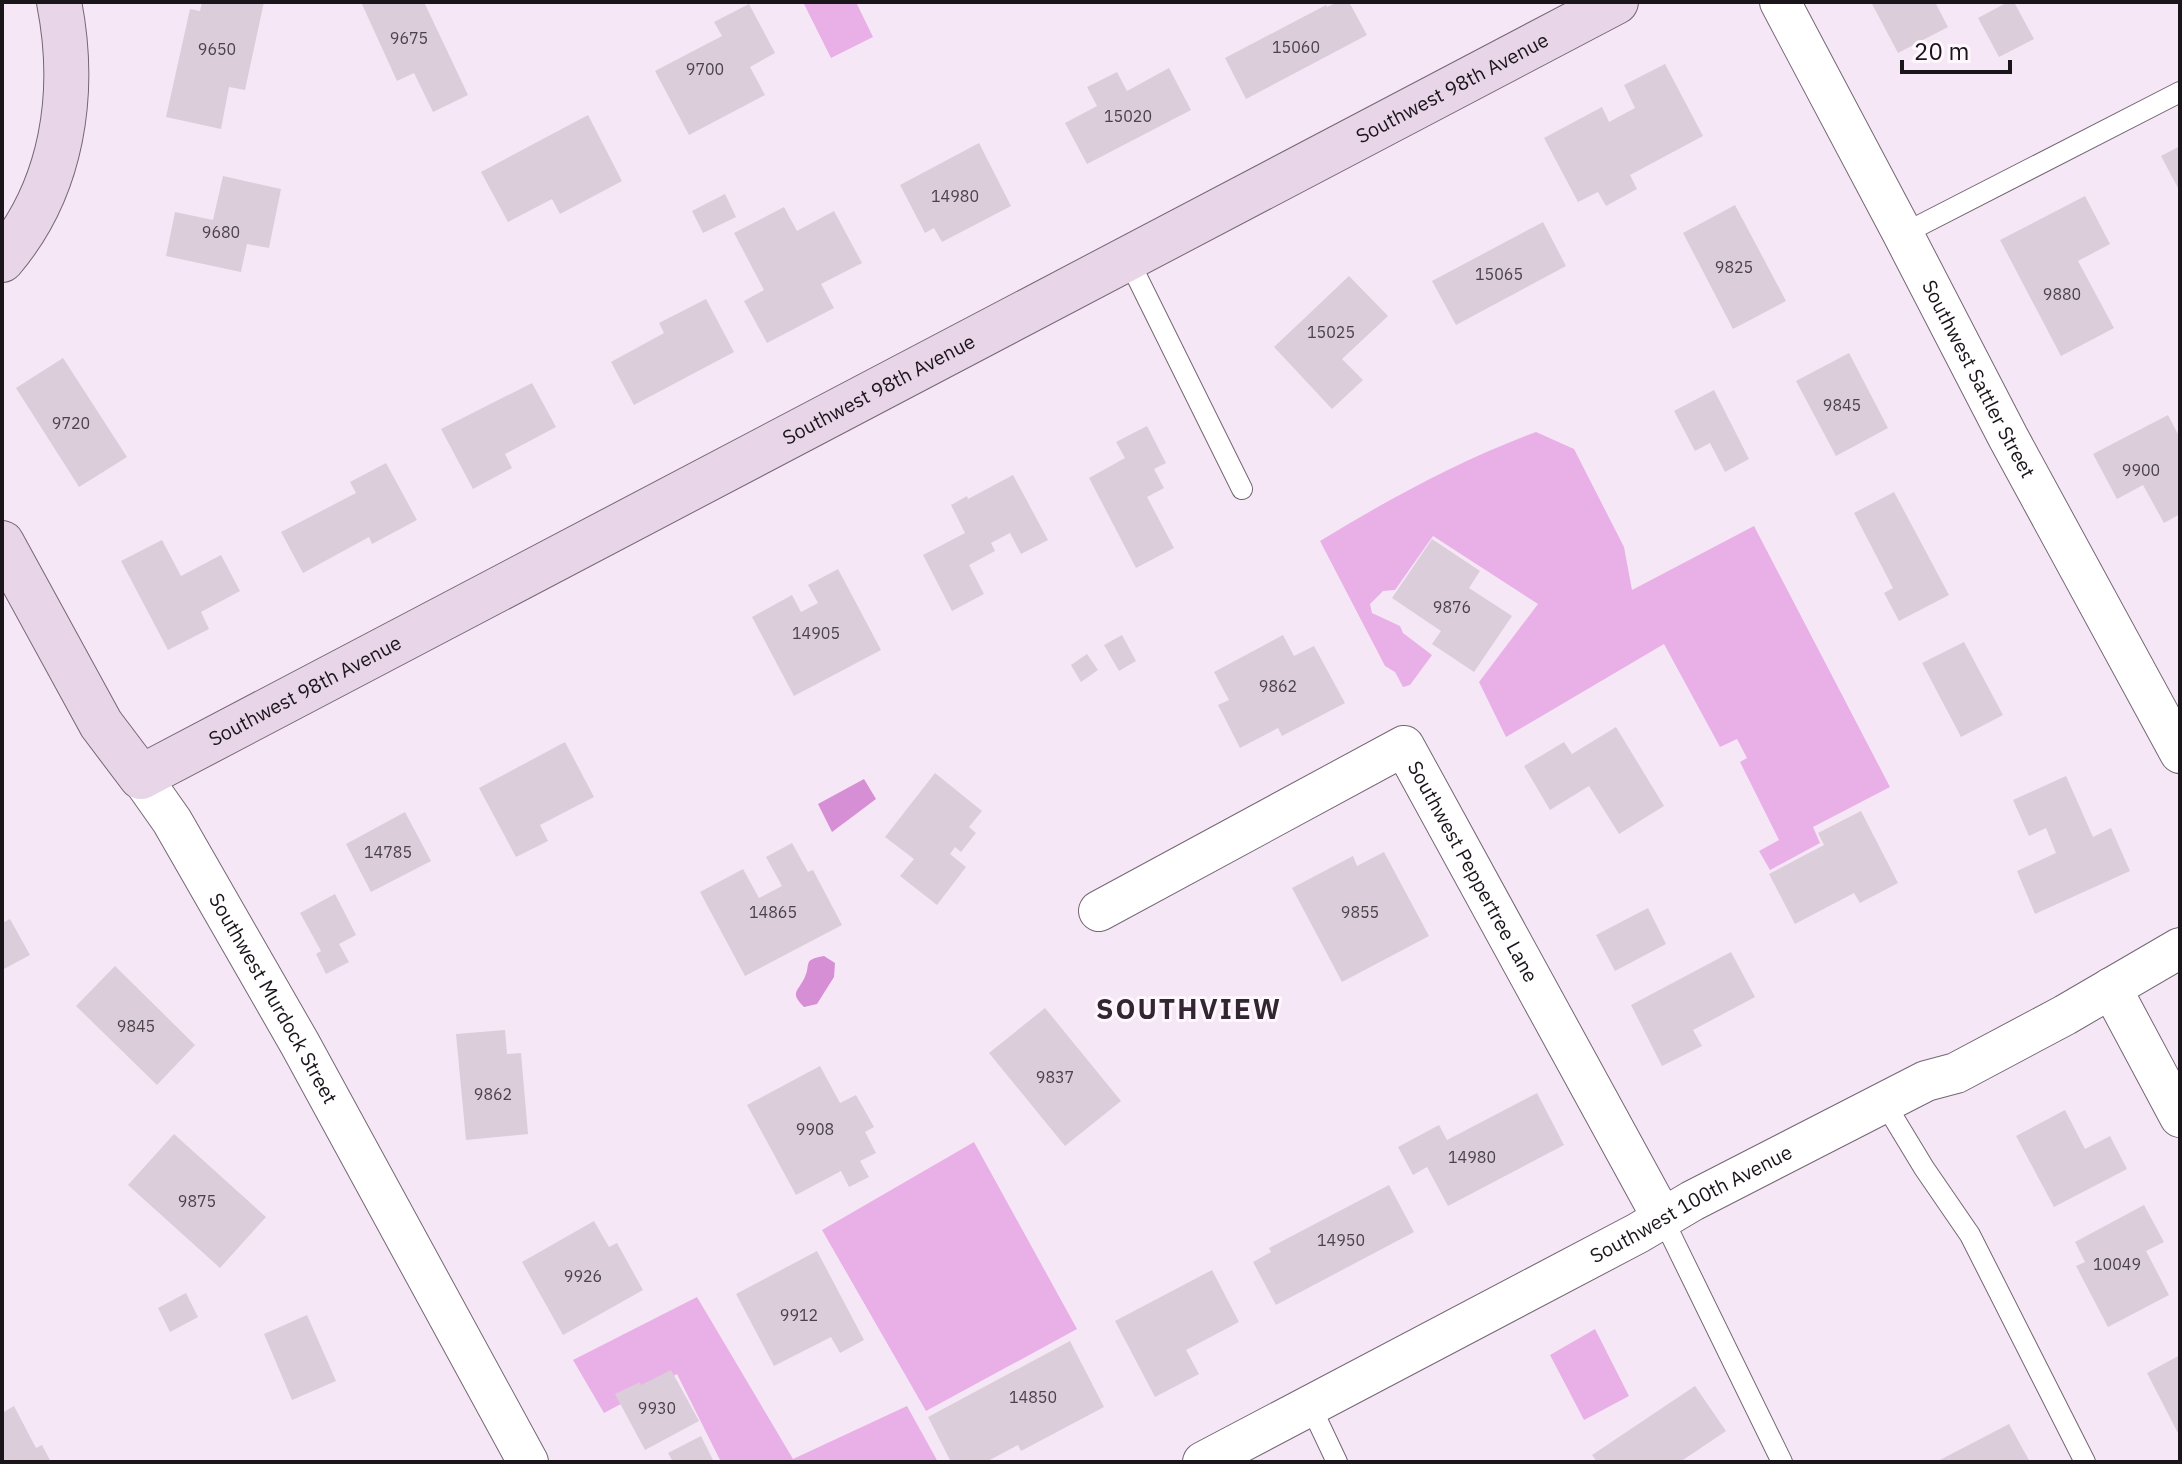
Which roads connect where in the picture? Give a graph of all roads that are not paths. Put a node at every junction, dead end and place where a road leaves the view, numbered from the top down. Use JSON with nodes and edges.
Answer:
{"nodes":[{"id":1,"x":59,"y":2,"type":"edge"},
{"id":2,"x":1616,"y":2,"type":"edge"},
{"id":3,"x":1780,"y":2,"type":"edge"},
{"id":4,"x":2180,"y":92,"type":"edge"},
{"id":5,"x":1903,"y":234,"type":"junction"},
{"id":6,"x":1128,"y":259,"type":"junction"},
{"id":7,"x":2,"y":260,"type":"edge"},
{"id":8,"x":1242,"y":489,"type":"dead end"},
{"id":9,"x":2,"y":543,"type":"edge"},
{"id":10,"x":2180,"y":753,"type":"edge"},
{"id":11,"x":141,"y":777,"type":"junction"},
{"id":12,"x":1099,"y":911,"type":"dead end"},
{"id":13,"x":2180,"y":948,"type":"edge"},
{"id":14,"x":2111,"y":988,"type":"junction"},
{"id":15,"x":1884,"y":1102,"type":"junction"},
{"id":16,"x":2180,"y":1117,"type":"edge"},
{"id":17,"x":1663,"y":1219,"type":"junction"},
{"id":18,"x":1310,"y":1405,"type":"junction"},
{"id":19,"x":528,"y":1462,"type":"edge"},
{"id":20,"x":1203,"y":1462,"type":"edge"},
{"id":21,"x":1337,"y":1462,"type":"edge"},
{"id":22,"x":1782,"y":1462,"type":"edge"},
{"id":23,"x":2085,"y":1462,"type":"edge"}],
"edges":[{"from":1,"to":7,"type":"street"},
{"from":2,"to":6,"type":"street","name":"Southwest 98th Avenue"},
{"from":3,"to":5,"type":"street","name":"Southwest Sattler Street"},
{"from":4,"to":5,"type":"lane"},
{"from":5,"to":10,"type":"street","name":"Southwest Sattler Street"},
{"from":6,"to":8,"type":"lane"},
{"from":6,"to":11,"type":"street","name":"Southwest 98th Avenue"},
{"from":9,"to":11,"type":"street","name":"Southwest Murdock Street"},
{"from":11,"to":19,"type":"street","name":"Southwest Murdock Street"},
{"from":12,"to":17,"type":"street","name":"Southwest Peppertree Lane"},
{"from":13,"to":14,"type":"street","name":"Southwest 100th Avenue"},
{"from":14,"to":15,"type":"street","name":"Southwest 100th Avenue"},
{"from":14,"to":16,"type":"street"},
{"from":15,"to":17,"type":"street","name":"Southwest 100th Avenue"},
{"from":15,"to":23,"type":"lane"},
{"from":17,"to":18,"type":"street","name":"Southwest 100th Avenue"},
{"from":17,"to":22,"type":"lane"},
{"from":18,"to":20,"type":"street","name":"Southwest 100th Avenue"},
{"from":18,"to":21,"type":"lane"}]}
